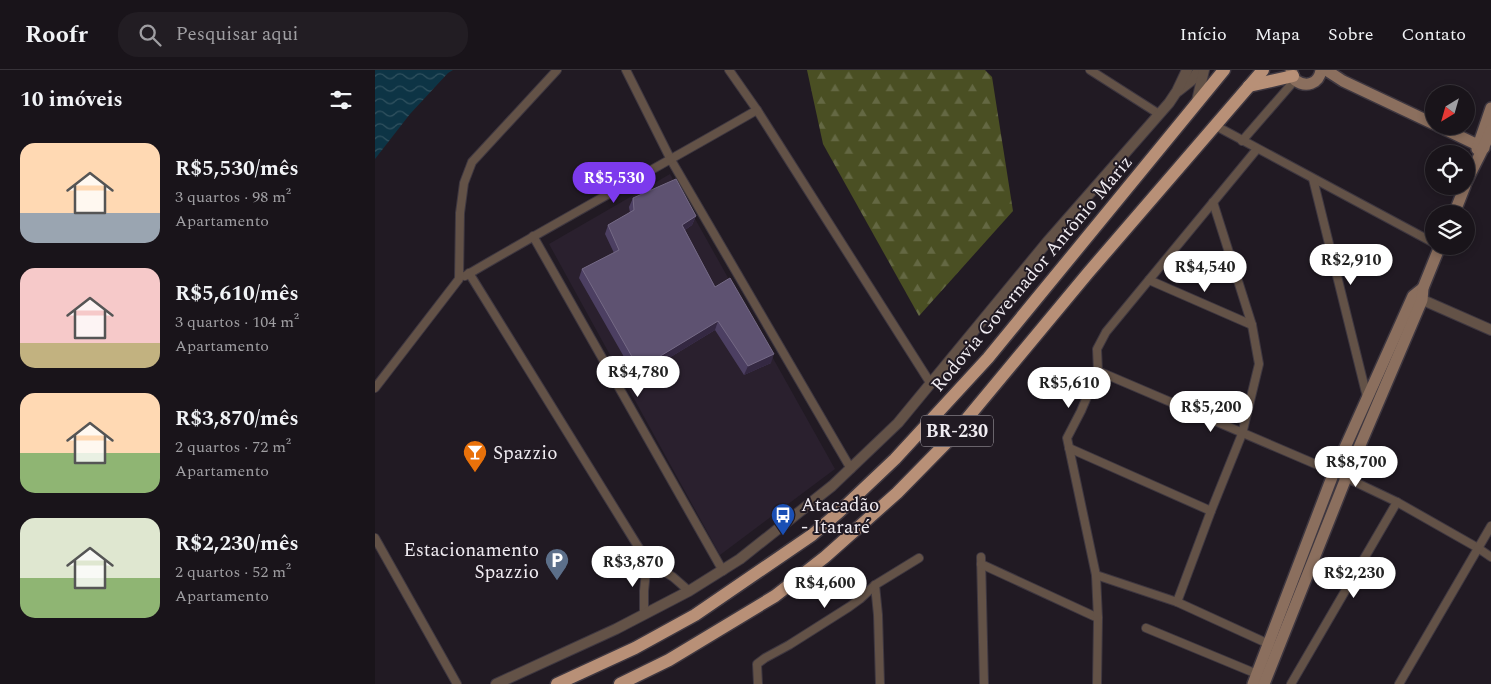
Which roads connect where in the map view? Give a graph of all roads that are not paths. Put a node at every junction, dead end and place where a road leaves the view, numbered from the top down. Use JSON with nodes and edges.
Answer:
{"nodes":[{"id":1,"x":557,"y":70,"type":"edge"},
{"id":2,"x":626,"y":70,"type":"edge"},
{"id":3,"x":729,"y":70,"type":"edge"},
{"id":4,"x":1090,"y":70,"type":"edge"},
{"id":5,"x":1187,"y":70,"type":"edge"},
{"id":6,"x":1199,"y":70,"type":"edge"},
{"id":7,"x":1204,"y":70,"type":"edge"},
{"id":8,"x":1224,"y":70,"type":"edge"},
{"id":9,"x":1263,"y":70,"type":"edge"},
{"id":10,"x":1322,"y":73,"type":"edge"},
{"id":11,"x":1293,"y":75,"type":"edge"},
{"id":12,"x":1249,"y":86,"type":"junction"},
{"id":13,"x":1177,"y":91,"type":"junction"},
{"id":14,"x":1196,"y":104,"type":"junction"},
{"id":15,"x":1491,"y":108,"type":"edge"},
{"id":16,"x":757,"y":110,"type":"junction"},
{"id":17,"x":1159,"y":114,"type":"junction"},
{"id":18,"x":1425,"y":120,"type":"edge"},
{"id":19,"x":1216,"y":126,"type":"junction"},
{"id":20,"x":1491,"y":130,"type":"edge"},
{"id":21,"x":1457,"y":135,"type":"edge"},
{"id":22,"x":1242,"y":141,"type":"junction"},
{"id":23,"x":1481,"y":146,"type":"junction"},
{"id":24,"x":1257,"y":149,"type":"junction"},
{"id":25,"x":671,"y":160,"type":"junction"},
{"id":26,"x":1475,"y":160,"type":"edge"},
{"id":27,"x":1313,"y":179,"type":"junction"},
{"id":28,"x":1213,"y":202,"type":"junction"},
{"id":29,"x":533,"y":236,"type":"junction"},
{"id":30,"x":1425,"y":238,"type":"edge"},
{"id":31,"x":1436,"y":255,"type":"edge"},
{"id":32,"x":469,"y":274,"type":"junction"},
{"id":33,"x":459,"y":279,"type":"junction"},
{"id":34,"x":1149,"y":280,"type":"junction"},
{"id":35,"x":1419,"y":295,"type":"junction"},
{"id":36,"x":1252,"y":326,"type":"junction"},
{"id":37,"x":1491,"y":330,"type":"edge"},
{"id":38,"x":1098,"y":371,"type":"junction"},
{"id":39,"x":931,"y":384,"type":"junction"},
{"id":40,"x":375,"y":388,"type":"edge"},
{"id":41,"x":1367,"y":397,"type":"junction"},
{"id":42,"x":1242,"y":434,"type":"junction"},
{"id":43,"x":1069,"y":448,"type":"junction"},
{"id":44,"x":851,"y":469,"type":"junction"},
{"id":45,"x":1334,"y":472,"type":"junction"},
{"id":46,"x":1346,"y":478,"type":"junction"},
{"id":47,"x":1397,"y":502,"type":"junction"},
{"id":48,"x":1211,"y":511,"type":"junction"},
{"id":49,"x":1491,"y":526,"type":"edge"},
{"id":50,"x":375,"y":538,"type":"edge"},
{"id":51,"x":1478,"y":548,"type":"junction"},
{"id":52,"x":1491,"y":557,"type":"edge"},
{"id":53,"x":919,"y":558,"type":"dead end"},
{"id":54,"x":647,"y":561,"type":"junction"},
{"id":55,"x":723,"y":571,"type":"junction"},
{"id":56,"x":1096,"y":575,"type":"junction"},
{"id":57,"x":875,"y":585,"type":"junction"},
{"id":58,"x":689,"y":592,"type":"junction"},
{"id":59,"x":1177,"y":602,"type":"junction"},
{"id":60,"x":644,"y":615,"type":"junction"},
{"id":61,"x":1098,"y":618,"type":"junction"},
{"id":62,"x":1146,"y":628,"type":"dead end"},
{"id":63,"x":1272,"y":645,"type":"junction"},
{"id":64,"x":1255,"y":679,"type":"edge"},
{"id":65,"x":457,"y":684,"type":"edge"},
{"id":66,"x":496,"y":684,"type":"edge"},
{"id":67,"x":557,"y":684,"type":"edge"},
{"id":68,"x":620,"y":684,"type":"edge"},
{"id":69,"x":757,"y":684,"type":"edge"},
{"id":70,"x":881,"y":684,"type":"edge"},
{"id":71,"x":984,"y":684,"type":"edge"},
{"id":72,"x":1097,"y":684,"type":"edge"},
{"id":73,"x":1264,"y":684,"type":"edge"},
{"id":74,"x":1291,"y":684,"type":"edge"},
{"id":75,"x":1399,"y":684,"type":"edge"}],
"edges":[{"from":1,"to":33,"type":"street"},
{"from":2,"to":25,"type":"street"},
{"from":3,"to":16,"type":"street"},
{"from":4,"to":17,"type":"street"},
{"from":5,"to":13,"type":"street"},
{"from":6,"to":13,"type":"street"},
{"from":7,"to":14,"type":"street"},
{"from":8,"to":14,"type":"highway","name":"Rodovia Governador Antônio Mariz","number":"BR-230"},
{"from":9,"to":12,"type":"highway","number":"BR-230"},
{"from":10,"to":11,"type":"main road"},
{"from":10,"to":18,"type":"main road"},
{"from":11,"to":12,"type":"highway"},
{"from":11,"to":22,"type":"street"},
{"from":12,"to":19,"type":"highway","number":"BR-230"},
{"from":13,"to":17,"type":"street","number":"BR-230"},
{"from":14,"to":67,"type":"highway","name":"Rodovia Governador Antônio Mariz","number":"BR-230"},
{"from":15,"to":23,"type":"main road"},
{"from":16,"to":25,"type":"street"},
{"from":16,"to":39,"type":"street"},
{"from":17,"to":39,"type":"street","number":"BR-230"},
{"from":19,"to":22,"type":"street"},
{"from":19,"to":68,"type":"highway","number":"BR-230"},
{"from":20,"to":23,"type":"main road"},
{"from":21,"to":23,"type":"main road"},
{"from":22,"to":24,"type":"street"},
{"from":23,"to":26,"type":"main road"},
{"from":24,"to":27,"type":"street"},
{"from":24,"to":28,"type":"street"},
{"from":25,"to":29,"type":"street"},
{"from":25,"to":44,"type":"street"},
{"from":27,"to":30,"type":"street"},
{"from":27,"to":41,"type":"street"},
{"from":28,"to":34,"type":"street"},
{"from":28,"to":36,"type":"street"},
{"from":29,"to":32,"type":"street"},
{"from":29,"to":55,"type":"street"},
{"from":31,"to":35,"type":"main road"},
{"from":32,"to":33,"type":"street"},
{"from":32,"to":54,"type":"street"},
{"from":33,"to":40,"type":"street"},
{"from":34,"to":36,"type":"street"},
{"from":34,"to":38,"type":"street"},
{"from":35,"to":37,"type":"street"},
{"from":35,"to":41,"type":"main road"},
{"from":35,"to":46,"type":"main road"},
{"from":36,"to":42,"type":"street"},
{"from":38,"to":42,"type":"street"},
{"from":38,"to":43,"type":"street"},
{"from":39,"to":44,"type":"street","number":"BR-230"},
{"from":41,"to":45,"type":"main road"},
{"from":42,"to":45,"type":"street"},
{"from":42,"to":48,"type":"street"},
{"from":43,"to":48,"type":"street"},
{"from":43,"to":56,"type":"street"},
{"from":44,"to":55,"type":"street","number":"BR-230"},
{"from":45,"to":46,"type":"street"},
{"from":45,"to":63,"type":"main road"},
{"from":46,"to":47,"type":"street"},
{"from":46,"to":63,"type":"main road"},
{"from":47,"to":51,"type":"street"},
{"from":47,"to":74,"type":"street"},
{"from":48,"to":59,"type":"street"},
{"from":49,"to":51,"type":"street"},
{"from":50,"to":65,"type":"street"},
{"from":51,"to":52,"type":"street"},
{"from":51,"to":75,"type":"street"},
{"from":53,"to":57,"type":"street"},
{"from":54,"to":58,"type":"street"},
{"from":54,"to":60,"type":"street"},
{"from":55,"to":58,"type":"street"},
{"from":56,"to":59,"type":"street"},
{"from":56,"to":61,"type":"street"},
{"from":57,"to":69,"type":"street"},
{"from":57,"to":70,"type":"street"},
{"from":58,"to":60,"type":"street"},
{"from":59,"to":63,"type":"street"},
{"from":60,"to":66,"type":"street"},
{"from":61,"to":71,"type":"street"},
{"from":61,"to":72,"type":"street"},
{"from":62,"to":64,"type":"street"},
{"from":63,"to":64,"type":"main road"},
{"from":63,"to":73,"type":"main road"}]}
